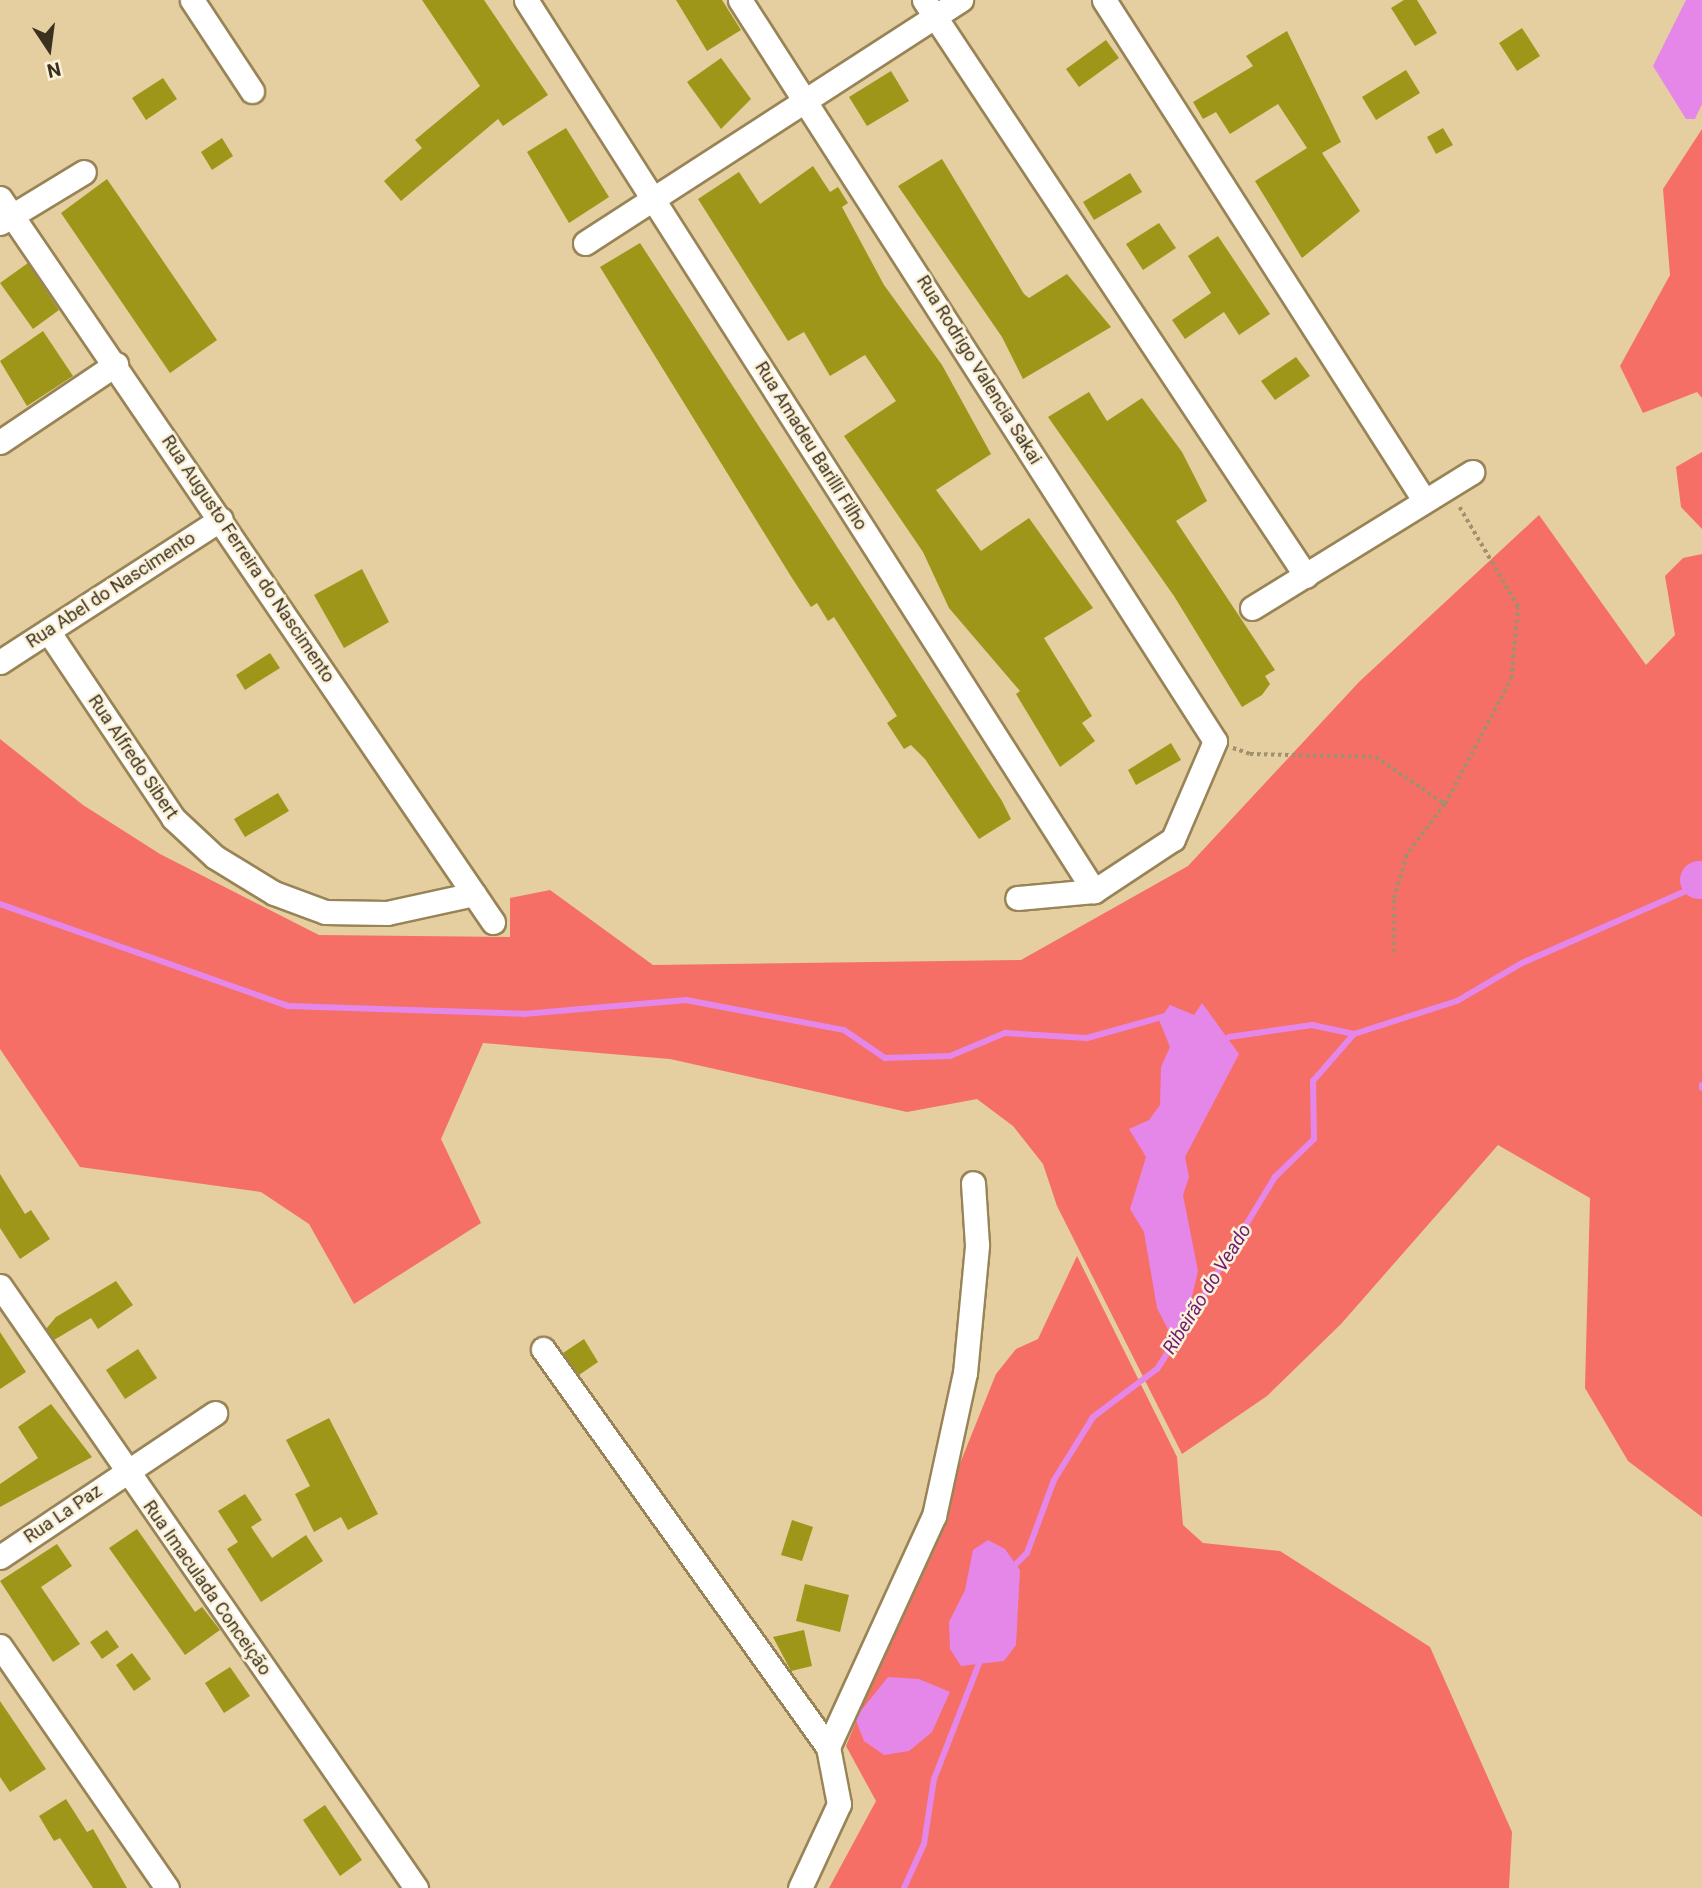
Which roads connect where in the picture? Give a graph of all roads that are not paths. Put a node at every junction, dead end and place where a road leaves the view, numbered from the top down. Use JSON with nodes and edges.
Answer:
{"nodes":[{"id":1,"x":192,"y":0,"type":"edge"},
{"id":2,"x":526,"y":0,"type":"edge"},
{"id":3,"x":740,"y":0,"type":"edge"},
{"id":4,"x":961,"y":0,"type":"edge"},
{"id":5,"x":1104,"y":0,"type":"edge"},
{"id":6,"x":930,"y":8,"type":"edge"},
{"id":7,"x":252,"y":91,"type":"dead end"},
{"id":8,"x":808,"y":101,"type":"junction"},
{"id":9,"x":84,"y":172,"type":"dead end"},
{"id":10,"x":653,"y":199,"type":"junction"},
{"id":11,"x":4,"y":212,"type":"edge"},
{"id":12,"x":585,"y":243,"type":"dead end"},
{"id":13,"x":116,"y":364,"type":"junction"},
{"id":14,"x":0,"y":442,"type":"edge"},
{"id":15,"x":1472,"y":472,"type":"dead end"},
{"id":16,"x":1424,"y":500,"type":"junction"},
{"id":17,"x":221,"y":519,"type":"junction"},
{"id":18,"x":1306,"y":576,"type":"junction"},
{"id":19,"x":1252,"y":608,"type":"dead end"},
{"id":20,"x":48,"y":631,"type":"junction"},
{"id":21,"x":0,"y":662,"type":"edge"},
{"id":22,"x":1094,"y":891,"type":"junction"},
{"id":23,"x":474,"y":894,"type":"junction"},
{"id":24,"x":1017,"y":898,"type":"dead end"},
{"id":25,"x":493,"y":922,"type":"dead end"},
{"id":26,"x":972,"y":1183,"type":"dead end"},
{"id":27,"x":0,"y":1286,"type":"edge"},
{"id":28,"x":543,"y":1349,"type":"dead end"},
{"id":29,"x":215,"y":1413,"type":"dead end"},
{"id":30,"x":126,"y":1471,"type":"junction"},
{"id":31,"x":0,"y":1557,"type":"edge"},
{"id":32,"x":0,"y":1646,"type":"edge"},
{"id":33,"x":828,"y":1747,"type":"junction"},
{"id":34,"x":167,"y":1888,"type":"edge"},
{"id":35,"x":416,"y":1888,"type":"edge"},
{"id":36,"x":800,"y":1888,"type":"edge"}],
"edges":[{"from":1,"to":7,"type":"street"},
{"from":2,"to":10,"type":"street","name":"Rua Amadeu Barilli Filho"},
{"from":3,"to":8,"type":"street","name":"Rua Rodrigo Valencia Sakai"},
{"from":4,"to":6,"type":"street"},
{"from":5,"to":16,"type":"street"},
{"from":6,"to":8,"type":"street"},
{"from":6,"to":18,"type":"street"},
{"from":8,"to":10,"type":"street"},
{"from":8,"to":22,"type":"street","name":"Rua Rodrigo Valencia Sakai"},
{"from":9,"to":11,"type":"street"},
{"from":10,"to":12,"type":"street"},
{"from":10,"to":22,"type":"street","name":"Rua Amadeu Barilli Filho"},
{"from":11,"to":13,"type":"street","name":"Rua Augusto Ferreira do Nascimento"},
{"from":13,"to":14,"type":"street"},
{"from":13,"to":17,"type":"street","name":"Rua Augusto Ferreira do Nascimento"},
{"from":15,"to":16,"type":"street"},
{"from":16,"to":18,"type":"street"},
{"from":17,"to":20,"type":"street","name":"Rua Abel do Nascimento"},
{"from":17,"to":23,"type":"street","name":"Rua Augusto Ferreira do Nascimento"},
{"from":18,"to":19,"type":"street"},
{"from":20,"to":21,"type":"street","name":"Rua Abel do Nascimento"},
{"from":20,"to":23,"type":"street","name":"Rua Alfredo Sibert"},
{"from":22,"to":24,"type":"street"},
{"from":23,"to":25,"type":"street","name":"Rua Augusto Ferreira do Nascimento"},
{"from":26,"to":33,"type":"street"},
{"from":27,"to":30,"type":"street","name":"Rua Imaculada Conceição"},
{"from":28,"to":33,"type":"street"},
{"from":29,"to":30,"type":"street","name":"Rua La Paz"},
{"from":30,"to":31,"type":"street","name":"Rua La Paz"},
{"from":30,"to":35,"type":"street","name":"Rua Imaculada Conceição"},
{"from":32,"to":34,"type":"street"},
{"from":33,"to":36,"type":"street"}]}
